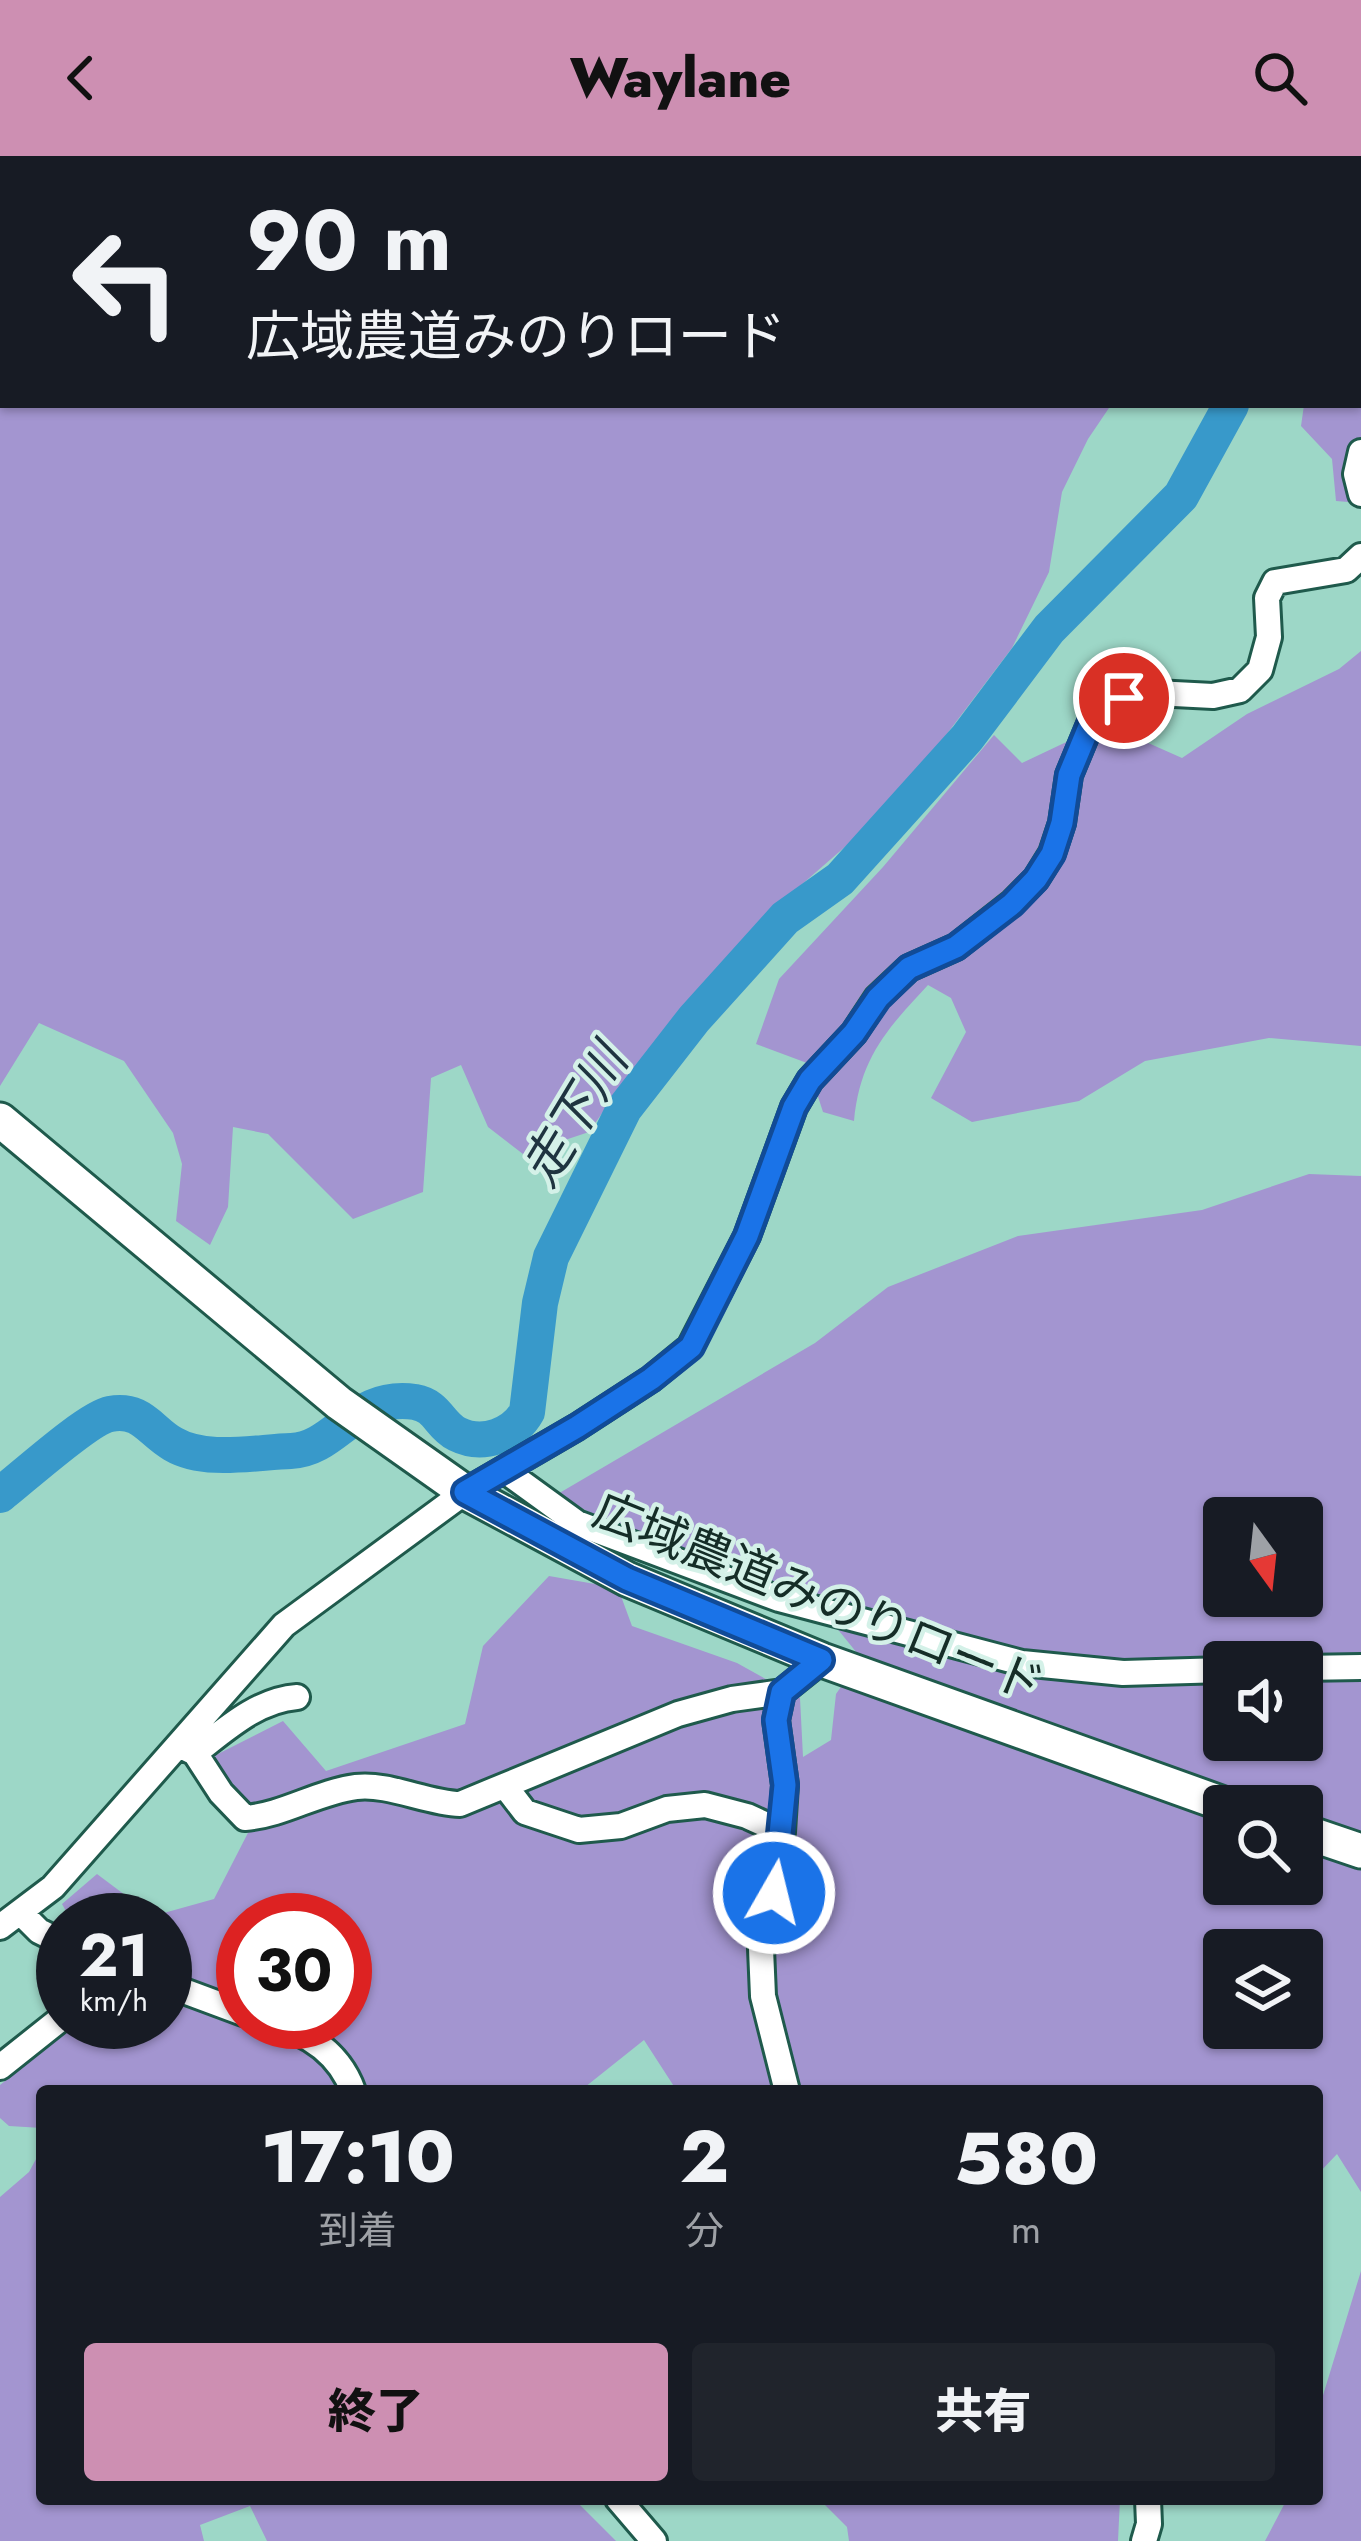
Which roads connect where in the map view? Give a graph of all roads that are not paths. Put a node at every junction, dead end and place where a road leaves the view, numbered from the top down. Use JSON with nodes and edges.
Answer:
{"nodes":[{"id":1,"x":1361,"y":452,"type":"edge"},
{"id":2,"x":1361,"y":494,"type":"edge"},
{"id":3,"x":1361,"y":556,"type":"edge"},
{"id":4,"x":0,"y":1120,"type":"edge"},
{"id":5,"x":504,"y":1470,"type":"junction"},
{"id":6,"x":465,"y":1492,"type":"junction"},
{"id":7,"x":821,"y":1660,"type":"junction"},
{"id":8,"x":1361,"y":1667,"type":"edge"},
{"id":9,"x":1323,"y":1668,"type":"edge"},
{"id":10,"x":1203,"y":1671,"type":"edge"},
{"id":11,"x":782,"y":1692,"type":"junction"},
{"id":12,"x":297,"y":1697,"type":"dead end"},
{"id":13,"x":187,"y":1749,"type":"junction"},
{"id":14,"x":505,"y":1786,"type":"junction"},
{"id":15,"x":1203,"y":1797,"type":"edge"},
{"id":16,"x":782,"y":1832,"type":"junction"},
{"id":17,"x":1323,"y":1838,"type":"edge"},
{"id":18,"x":1361,"y":1851,"type":"edge"},
{"id":19,"x":10,"y":1920,"type":"edge"},
{"id":20,"x":36,"y":2038,"type":"edge"},
{"id":21,"x":324,"y":2049,"type":"edge"},
{"id":22,"x":0,"y":2067,"type":"edge"},
{"id":23,"x":349,"y":2085,"type":"edge"},
{"id":24,"x":785,"y":2085,"type":"edge"},
{"id":25,"x":623,"y":2505,"type":"edge"},
{"id":26,"x":1148,"y":2505,"type":"edge"},
{"id":27,"x":654,"y":2541,"type":"edge"},
{"id":28,"x":1144,"y":2541,"type":"edge"}],
"edges":[{"from":1,"to":2,"type":"street"},
{"from":3,"to":5,"type":"street"},
{"from":4,"to":6,"type":"street","name":"広域農道みのりロード"},
{"from":5,"to":6,"type":"street"},
{"from":5,"to":10,"type":"street"},
{"from":6,"to":7,"type":"street","name":"広域農道みのりロード"},
{"from":6,"to":13,"type":"street"},
{"from":7,"to":11,"type":"street"},
{"from":7,"to":15,"type":"street","name":"広域農道みのりロード"},
{"from":8,"to":9,"type":"street"},
{"from":11,"to":14,"type":"street"},
{"from":11,"to":16,"type":"street"},
{"from":12,"to":13,"type":"street"},
{"from":13,"to":14,"type":"street"},
{"from":13,"to":19,"type":"street"},
{"from":14,"to":16,"type":"street"},
{"from":16,"to":24,"type":"street"},
{"from":17,"to":18,"type":"street"},
{"from":20,"to":22,"type":"street"},
{"from":21,"to":23,"type":"street"},
{"from":25,"to":27,"type":"street"},
{"from":26,"to":28,"type":"street"}]}
